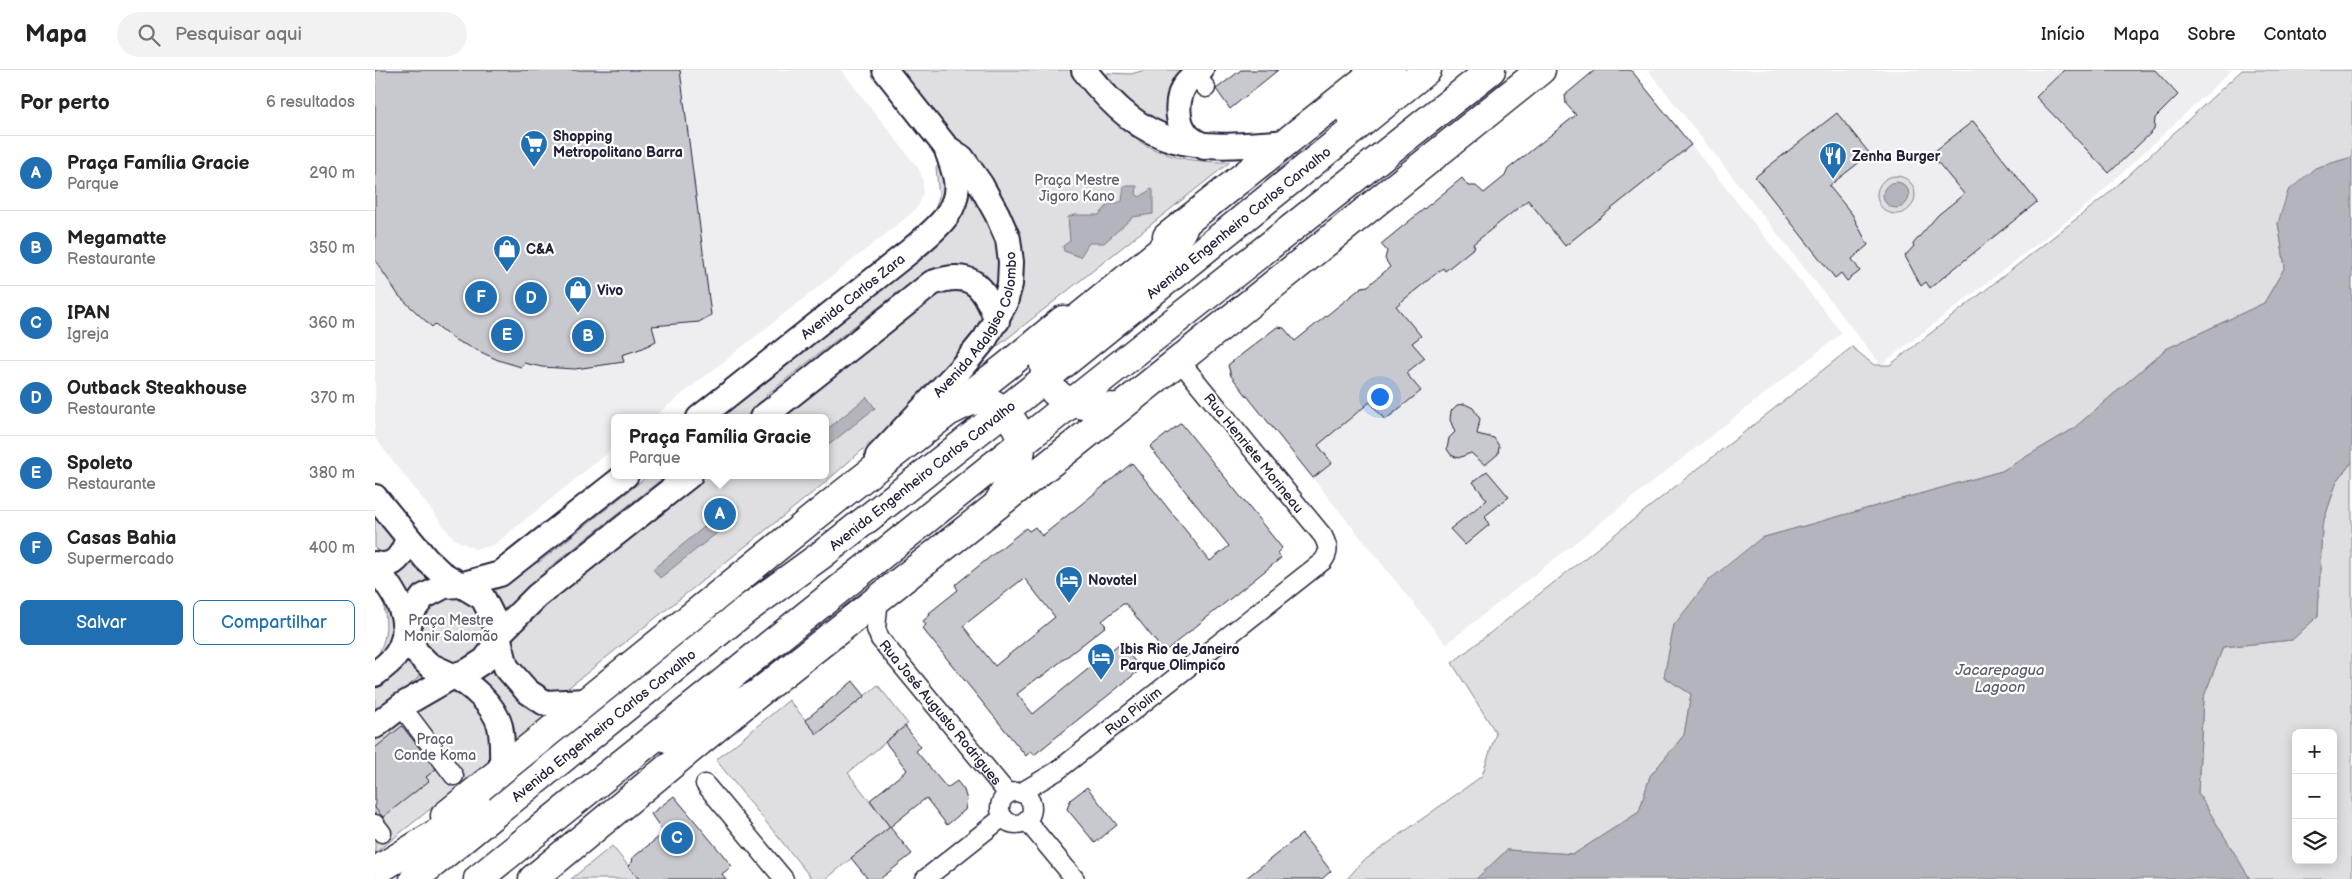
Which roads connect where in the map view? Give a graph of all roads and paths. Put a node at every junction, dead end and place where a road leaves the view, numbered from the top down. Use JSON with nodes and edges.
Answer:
{"nodes":[{"id":1,"x":885,"y":70,"type":"edge"},
{"id":2,"x":1084,"y":70,"type":"edge"},
{"id":3,"x":1377,"y":70,"type":"edge"},
{"id":4,"x":1391,"y":70,"type":"edge"},
{"id":5,"x":1427,"y":70,"type":"edge"},
{"id":6,"x":1491,"y":70,"type":"edge"},
{"id":7,"x":1541,"y":70,"type":"edge"},
{"id":8,"x":1198,"y":76,"type":"edge"},
{"id":9,"x":1287,"y":142,"type":"junction"},
{"id":10,"x":945,"y":146,"type":"junction"},
{"id":11,"x":1204,"y":147,"type":"junction"},
{"id":12,"x":1287,"y":181,"type":"junction"},
{"id":13,"x":1186,"y":222,"type":"junction"},
{"id":14,"x":997,"y":321,"type":"junction"},
{"id":15,"x":1179,"y":360,"type":"junction"},
{"id":16,"x":1046,"y":378,"type":"junction"},
{"id":17,"x":1071,"y":403,"type":"junction"},
{"id":18,"x":1120,"y":407,"type":"junction"},
{"id":19,"x":952,"y":410,"type":"junction"},
{"id":20,"x":1003,"y":411,"type":"junction"},
{"id":21,"x":704,"y":414,"type":"edge"},
{"id":22,"x":767,"y":414,"type":"edge"},
{"id":23,"x":1021,"y":444,"type":"junction"},
{"id":24,"x":621,"y":479,"type":"edge"},
{"id":25,"x":685,"y":479,"type":"edge"},
{"id":26,"x":844,"y":493,"type":"junction"},
{"id":27,"x":375,"y":497,"type":"edge"},
{"id":28,"x":997,"y":505,"type":"junction"},
{"id":29,"x":407,"y":539,"type":"junction"},
{"id":30,"x":1328,"y":545,"type":"joint"},
{"id":31,"x":375,"y":566,"type":"edge"},
{"id":32,"x":460,"y":585,"type":"junction"},
{"id":33,"x":879,"y":597,"type":"junction"},
{"id":34,"x":747,"y":609,"type":"junction"},
{"id":35,"x":407,"y":632,"type":"junction"},
{"id":36,"x":497,"y":636,"type":"junction"},
{"id":37,"x":375,"y":674,"type":"edge"},
{"id":38,"x":453,"y":676,"type":"junction"},
{"id":39,"x":756,"y":695,"type":"junction"},
{"id":40,"x":586,"y":701,"type":"junction"},
{"id":41,"x":401,"y":706,"type":"junction"},
{"id":42,"x":375,"y":726,"type":"edge"},
{"id":43,"x":620,"y":764,"type":"junction"},
{"id":44,"x":502,"y":769,"type":"junction"},
{"id":45,"x":454,"y":776,"type":"dead end"},
{"id":46,"x":705,"y":784,"type":"dead end"},
{"id":47,"x":1014,"y":793,"type":"junction"},
{"id":48,"x":1003,"y":817,"type":"junction"},
{"id":49,"x":1026,"y":820,"type":"junction"},
{"id":50,"x":379,"y":869,"type":"edge"},
{"id":51,"x":414,"y":879,"type":"edge"},
{"id":52,"x":478,"y":879,"type":"edge"},
{"id":53,"x":533,"y":879,"type":"edge"},
{"id":54,"x":784,"y":879,"type":"edge"},
{"id":55,"x":925,"y":879,"type":"edge"},
{"id":56,"x":1075,"y":879,"type":"edge"}],
"edges":[{"from":1,"to":10,"type":"street","name":"Avenida Adalgisa Colombo"},
{"from":2,"to":11,"type":"street"},
{"from":3,"to":9,"type":"main road"},
{"from":4,"to":12,"type":"main road"},
{"from":5,"to":12,"type":"main road","name":"Avenida Engenheiro Carlos Carvalho"},
{"from":6,"to":17,"type":"main road"},
{"from":7,"to":15,"type":"main road"},
{"from":8,"to":11,"type":"street"},
{"from":9,"to":11,"type":"street"},
{"from":9,"to":13,"type":"main road"},
{"from":10,"to":14,"type":"street","name":"Avenida Adalgisa Colombo"},
{"from":10,"to":21,"type":"street","name":"Avenida Carlos Zara"},
{"from":12,"to":16,"type":"main road","name":"Avenida Engenheiro Carlos Carvalho"},
{"from":13,"to":16,"type":"main road"},
{"from":13,"to":19,"type":"main road"},
{"from":14,"to":22,"type":"street"},
{"from":14,"to":26,"type":"street","name":"Avenida Adalgisa Colombo"},
{"from":15,"to":18,"type":"main road"},
{"from":15,"to":30,"type":"street","name":"Rua Henriete Morineau"},
{"from":16,"to":17,"type":"main road"},
{"from":16,"to":20,"type":"main road","name":"Avenida Engenheiro Carlos Carvalho"},
{"from":17,"to":18,"type":"main road"},
{"from":17,"to":23,"type":"main road"},
{"from":18,"to":28,"type":"main road"},
{"from":19,"to":20,"type":"main road"},
{"from":19,"to":26,"type":"main road"},
{"from":20,"to":23,"type":"main road"},
{"from":20,"to":34,"type":"main road","name":"Avenida Engenheiro Carlos Carvalho"},
{"from":23,"to":28,"type":"main road"},
{"from":23,"to":43,"type":"main road"},
{"from":24,"to":32,"type":"street"},
{"from":25,"to":36,"type":"street"},
{"from":26,"to":40,"type":"main road"},
{"from":27,"to":29,"type":"street"},
{"from":28,"to":33,"type":"main road"},
{"from":29,"to":31,"type":"street"},
{"from":29,"to":32,"type":"street"},
{"from":30,"to":47,"type":"street","name":"Rua Piolim"},
{"from":31,"to":35,"type":"street"},
{"from":32,"to":35,"type":"street"},
{"from":32,"to":36,"type":"street"},
{"from":33,"to":39,"type":"main road"},
{"from":33,"to":47,"type":"street","name":"Rua José Augusto Rodrigues"},
{"from":34,"to":50,"type":"main road"},
{"from":34,"to":51,"type":"main road","name":"Avenida Engenheiro Carlos Carvalho"},
{"from":35,"to":37,"type":"street"},
{"from":35,"to":38,"type":"street"},
{"from":36,"to":38,"type":"street"},
{"from":36,"to":40,"type":"street"},
{"from":38,"to":41,"type":"street"},
{"from":38,"to":44,"type":"street"},
{"from":39,"to":43,"type":"main road"},
{"from":39,"to":53,"type":"main road"},
{"from":40,"to":44,"type":"main road"},
{"from":41,"to":42,"type":"street"},
{"from":41,"to":45,"type":"street"},
{"from":43,"to":52,"type":"main road"},
{"from":44,"to":50,"type":"main road"},
{"from":46,"to":54,"type":"street"},
{"from":47,"to":48,"type":"street"},
{"from":47,"to":49,"type":"street"},
{"from":48,"to":49,"type":"street"},
{"from":48,"to":55,"type":"street"},
{"from":49,"to":56,"type":"street"}]}
